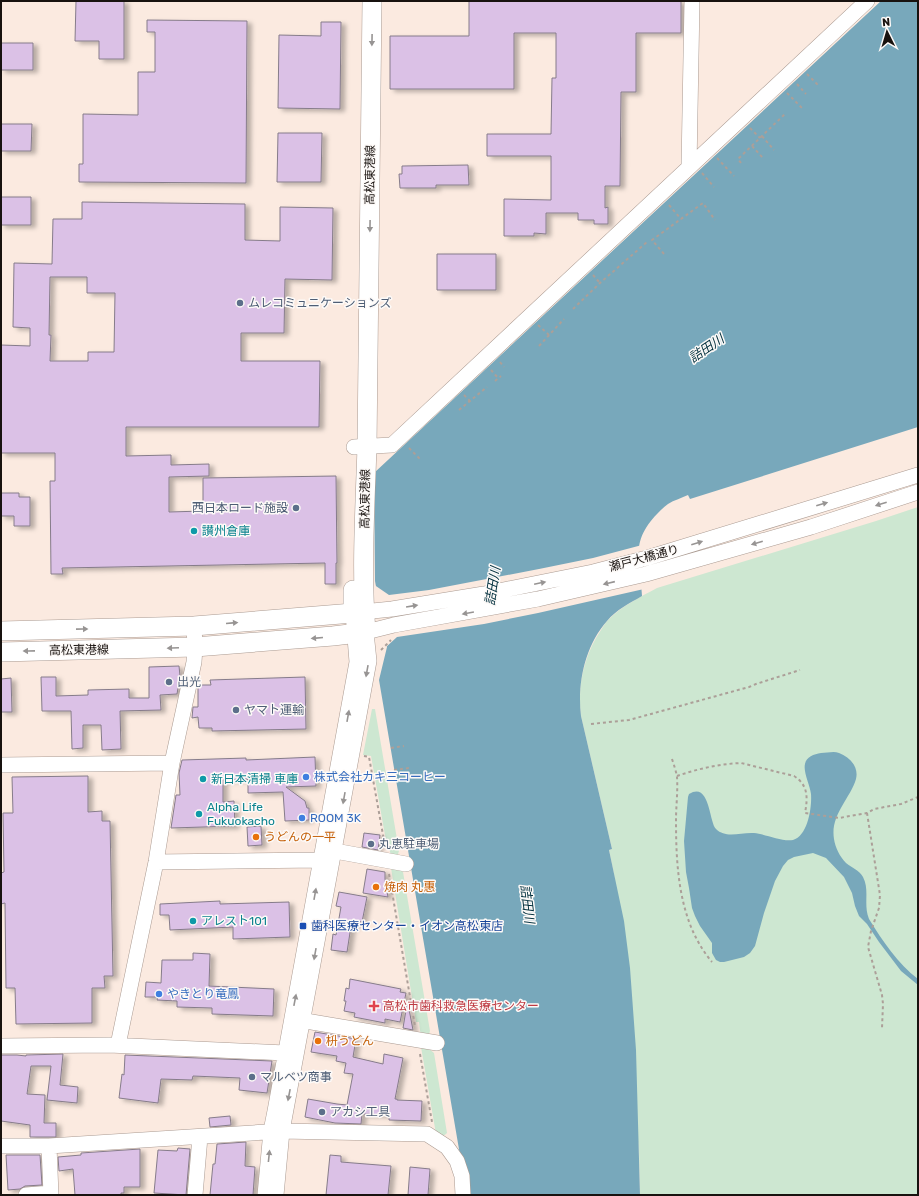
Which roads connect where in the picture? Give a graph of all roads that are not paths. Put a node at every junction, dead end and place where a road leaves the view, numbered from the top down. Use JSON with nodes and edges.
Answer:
{"nodes":[{"id":1,"x":360,"y":1,"type":"edge"},
{"id":2,"x":372,"y":1,"type":"edge"},
{"id":3,"x":692,"y":1,"type":"edge"},
{"id":4,"x":867,"y":1,"type":"edge"},
{"id":5,"x":694,"y":169,"type":"junction"},
{"id":6,"x":361,"y":447,"type":"junction"},
{"id":7,"x":918,"y":475,"type":"edge"},
{"id":8,"x":918,"y":492,"type":"edge"},
{"id":9,"x":364,"y":612,"type":"junction"},
{"id":10,"x":194,"y":626,"type":"junction"},
{"id":11,"x":1,"y":631,"type":"edge"},
{"id":12,"x":366,"y":631,"type":"junction"},
{"id":13,"x":195,"y":647,"type":"junction"},
{"id":14,"x":1,"y":652,"type":"edge"},
{"id":15,"x":172,"y":763,"type":"junction"},
{"id":16,"x":1,"y":765,"type":"edge"},
{"id":17,"x":326,"y":853,"type":"junction"},
{"id":18,"x":156,"y":862,"type":"junction"},
{"id":19,"x":406,"y":864,"type":"dead end"},
{"id":20,"x":297,"y":1020,"type":"junction"},
{"id":21,"x":437,"y":1043,"type":"dead end"},
{"id":22,"x":118,"y":1045,"type":"junction"},
{"id":23,"x":1,"y":1046,"type":"edge"},
{"id":24,"x":285,"y":1053,"type":"junction"},
{"id":25,"x":276,"y":1131,"type":"junction"},
{"id":26,"x":200,"y":1136,"type":"junction"},
{"id":27,"x":1,"y":1146,"type":"edge"},
{"id":28,"x":49,"y":1146,"type":"junction"},
{"id":29,"x":51,"y":1194,"type":"edge"},
{"id":30,"x":26,"y":1195,"type":"edge"},
{"id":31,"x":195,"y":1195,"type":"edge"},
{"id":32,"x":265,"y":1195,"type":"edge"},
{"id":33,"x":276,"y":1195,"type":"edge"},
{"id":34,"x":464,"y":1195,"type":"edge"}],
"edges":[{"from":1,"to":6,"type":"main road","name":"高松東港線"},
{"from":2,"to":6,"type":"main road","name":"高松東港線","one_way":true},
{"from":3,"to":5,"type":"street"},
{"from":4,"to":5,"type":"street"},
{"from":5,"to":6,"type":"street"},
{"from":6,"to":9,"type":"main road","name":"高松東港線"},
{"from":9,"to":7,"type":"street","name":"瀬戸大橋通り","one_way":true},
{"from":8,"to":12,"type":"street","name":"瀬戸大橋通り","one_way":true},
{"from":10,"to":9,"type":"main road","name":"高松東港線","one_way":true},
{"from":9,"to":12,"type":"main road","name":"高松東港線"},
{"from":11,"to":10,"type":"main road","name":"高松東港線","one_way":true},
{"from":10,"to":13,"type":"street"},
{"from":12,"to":13,"type":"main road","name":"高松東港線","one_way":true},
{"from":12,"to":17,"type":"street"},
{"from":13,"to":14,"type":"main road","name":"高松東港線","one_way":true},
{"from":13,"to":15,"type":"street"},
{"from":15,"to":16,"type":"street"},
{"from":15,"to":18,"type":"street"},
{"from":17,"to":18,"type":"street"},
{"from":17,"to":19,"type":"street"},
{"from":17,"to":20,"type":"street"},
{"from":18,"to":22,"type":"street"},
{"from":20,"to":21,"type":"street"},
{"from":20,"to":24,"type":"street"},
{"from":20,"to":25,"type":"street","one_way":true},
{"from":22,"to":23,"type":"street"},
{"from":22,"to":24,"type":"street"},
{"from":24,"to":25,"type":"street"},
{"from":25,"to":26,"type":"street"},
{"from":32,"to":25,"type":"street","one_way":true},
{"from":25,"to":33,"type":"street"},
{"from":25,"to":34,"type":"street"},
{"from":26,"to":28,"type":"street"},
{"from":26,"to":31,"type":"street"},
{"from":27,"to":28,"type":"street"},
{"from":28,"to":29,"type":"street"},
{"from":29,"to":30,"type":"street"}]}
